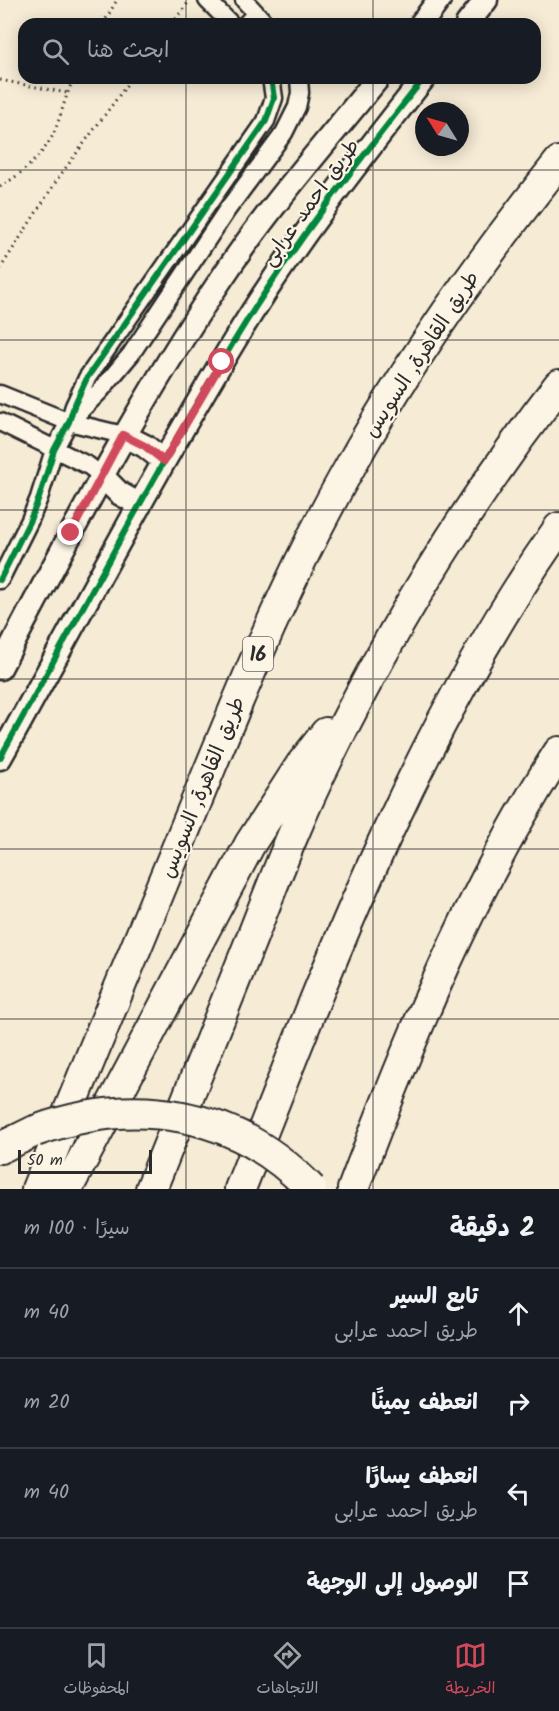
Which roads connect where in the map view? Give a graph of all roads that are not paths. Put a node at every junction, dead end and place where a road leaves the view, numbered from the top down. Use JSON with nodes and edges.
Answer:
{"nodes":[{"id":1,"x":207,"y":0,"type":"edge"},
{"id":2,"x":244,"y":0,"type":"edge"},
{"id":3,"x":439,"y":0,"type":"edge"},
{"id":4,"x":486,"y":0,"type":"edge"},
{"id":5,"x":225,"y":18,"type":"edge"},
{"id":6,"x":255,"y":18,"type":"edge"},
{"id":7,"x":426,"y":18,"type":"edge"},
{"id":8,"x":472,"y":18,"type":"edge"},
{"id":9,"x":272,"y":84,"type":"edge"},
{"id":10,"x":373,"y":84,"type":"edge"},
{"id":11,"x":419,"y":84,"type":"edge"},
{"id":12,"x":299,"y":86,"type":"edge"},
{"id":13,"x":274,"y":98,"type":"junction"},
{"id":14,"x":249,"y":145,"type":"junction"},
{"id":15,"x":264,"y":158,"type":"junction"},
{"id":16,"x":559,"y":162,"type":"edge"},
{"id":17,"x":559,"y":385,"type":"edge"},
{"id":18,"x":0,"y":394,"type":"edge"},
{"id":19,"x":0,"y":422,"type":"edge"},
{"id":20,"x":69,"y":422,"type":"junction"},
{"id":21,"x":123,"y":435,"type":"junction"},
{"id":22,"x":54,"y":450,"type":"junction"},
{"id":23,"x":164,"y":461,"type":"junction"},
{"id":24,"x":102,"y":476,"type":"junction"},
{"id":25,"x":140,"y":505,"type":"junction"},
{"id":26,"x":559,"y":528,"type":"edge"},
{"id":27,"x":0,"y":580,"type":"edge"},
{"id":28,"x":0,"y":668,"type":"edge"},
{"id":29,"x":361,"y":692,"type":"junction"},
{"id":30,"x":559,"y":752,"type":"edge"},
{"id":31,"x":0,"y":759,"type":"edge"},
{"id":32,"x":0,"y":1148,"type":"edge"},
{"id":33,"x":36,"y":1189,"type":"edge"},
{"id":34,"x":68,"y":1189,"type":"edge"},
{"id":35,"x":151,"y":1189,"type":"edge"},
{"id":36,"x":240,"y":1189,"type":"edge"},
{"id":37,"x":310,"y":1189,"type":"edge"},
{"id":38,"x":353,"y":1189,"type":"edge"}],
"edges":[{"from":1,"to":5,"type":"street"},
{"from":2,"to":6,"type":"street"},
{"from":3,"to":7,"type":"street"},
{"from":4,"to":8,"type":"street"},
{"from":9,"to":13,"type":"street"},
{"from":10,"to":21,"type":"street","name":"طريق احمد عرابى"},
{"from":11,"to":23,"type":"street","name":"طريق احمد عرابى"},
{"from":12,"to":13,"type":"street"},
{"from":12,"to":15,"type":"street"},
{"from":13,"to":14,"type":"street"},
{"from":14,"to":15,"type":"street"},
{"from":14,"to":20,"type":"street"},
{"from":15,"to":20,"type":"street"},
{"from":16,"to":33,"type":"highway","name":"طريق القاهرة, السويس","number":"16"},
{"from":17,"to":29,"type":"highway"},
{"from":18,"to":20,"type":"street"},
{"from":19,"to":22,"type":"street"},
{"from":20,"to":21,"type":"street"},
{"from":20,"to":22,"type":"street"},
{"from":21,"to":23,"type":"street"},
{"from":21,"to":24,"type":"street","name":"طريق احمد عرابى"},
{"from":22,"to":24,"type":"street"},
{"from":22,"to":27,"type":"street"},
{"from":23,"to":25,"type":"street","name":"طريق احمد عرابى"},
{"from":24,"to":25,"type":"street"},
{"from":24,"to":28,"type":"street","name":"طريق احمد عرابى"},
{"from":25,"to":31,"type":"street","name":"طريق احمد عرابى"},
{"from":26,"to":36,"type":"highway"},
{"from":29,"to":34,"type":"highway"},
{"from":29,"to":35,"type":"highway"},
{"from":30,"to":38,"type":"highway"},
{"from":32,"to":37,"type":"highway","bridge":true}]}
